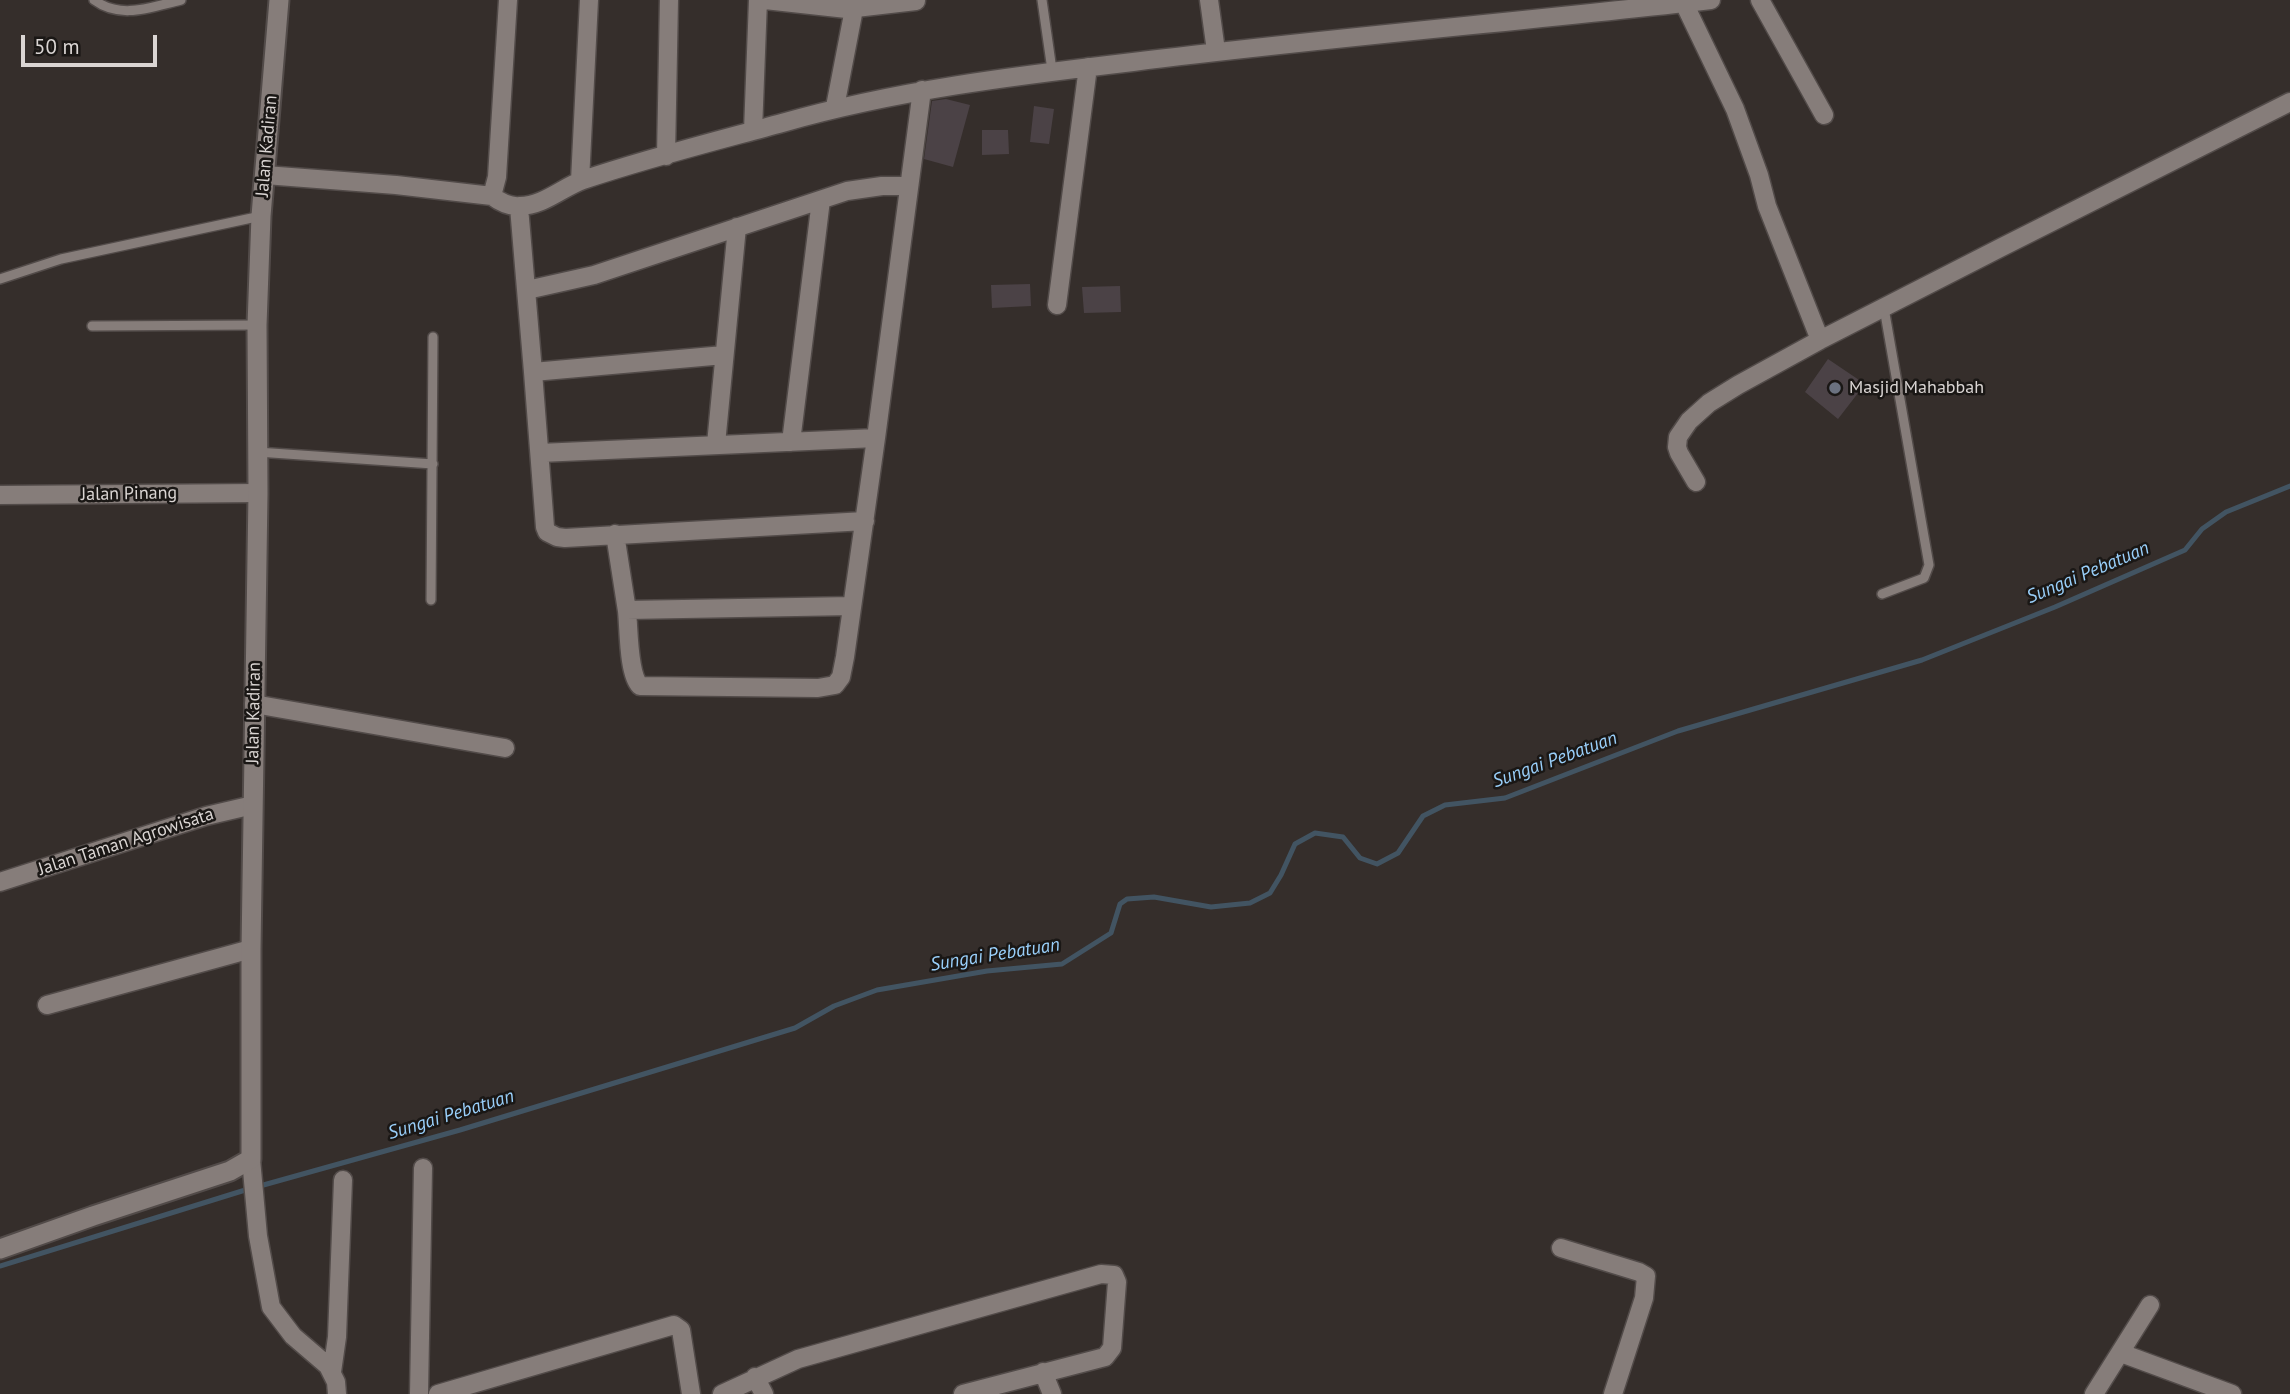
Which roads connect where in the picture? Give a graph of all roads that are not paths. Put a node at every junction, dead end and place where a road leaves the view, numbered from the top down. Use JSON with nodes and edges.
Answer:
{"nodes":[{"id":1,"x":94,"y":0,"type":"edge"},
{"id":2,"x":181,"y":0,"type":"edge"},
{"id":3,"x":279,"y":0,"type":"edge"},
{"id":4,"x":508,"y":0,"type":"edge"},
{"id":5,"x":589,"y":0,"type":"edge"},
{"id":6,"x":669,"y":0,"type":"edge"},
{"id":7,"x":758,"y":0,"type":"edge"},
{"id":8,"x":765,"y":0,"type":"edge"},
{"id":9,"x":1042,"y":0,"type":"edge"},
{"id":10,"x":1209,"y":0,"type":"edge"},
{"id":11,"x":1711,"y":0,"type":"edge"},
{"id":12,"x":1760,"y":0,"type":"edge"},
{"id":13,"x":916,"y":1,"type":"edge"},
{"id":14,"x":1674,"y":3,"type":"edge"},
{"id":15,"x":845,"y":6,"type":"edge"},
{"id":16,"x":1216,"y":51,"type":"junction"},
{"id":17,"x":1088,"y":67,"type":"junction"},
{"id":18,"x":1052,"y":71,"type":"junction"},
{"id":19,"x":922,"y":90,"type":"junction"},
{"id":20,"x":2290,"y":102,"type":"edge"},
{"id":21,"x":835,"y":107,"type":"junction"},
{"id":22,"x":1824,"y":115,"type":"dead end"},
{"id":23,"x":753,"y":131,"type":"junction"},
{"id":24,"x":666,"y":156,"type":"junction"},
{"id":25,"x":265,"y":175,"type":"junction"},
{"id":26,"x":580,"y":181,"type":"junction"},
{"id":27,"x":908,"y":186,"type":"junction"},
{"id":28,"x":492,"y":196,"type":"junction"},
{"id":29,"x":821,"y":200,"type":"junction"},
{"id":30,"x":519,"y":206,"type":"junction"},
{"id":31,"x":261,"y":216,"type":"junction"},
{"id":32,"x":737,"y":227,"type":"junction"},
{"id":33,"x":0,"y":279,"type":"edge"},
{"id":34,"x":527,"y":290,"type":"junction"},
{"id":35,"x":1057,"y":305,"type":"dead end"},
{"id":36,"x":1884,"y":307,"type":"junction"},
{"id":37,"x":257,"y":325,"type":"junction"},
{"id":38,"x":92,"y":326,"type":"dead end"},
{"id":39,"x":433,"y":337,"type":"dead end"},
{"id":40,"x":1820,"y":340,"type":"junction"},
{"id":41,"x":724,"y":355,"type":"junction"},
{"id":42,"x":533,"y":372,"type":"junction"},
{"id":43,"x":876,"y":438,"type":"junction"},
{"id":44,"x":791,"y":442,"type":"junction"},
{"id":45,"x":716,"y":444,"type":"junction"},
{"id":46,"x":257,"y":452,"type":"junction"},
{"id":47,"x":540,"y":453,"type":"junction"},
{"id":48,"x":433,"y":464,"type":"junction"},
{"id":49,"x":1696,"y":482,"type":"dead end"},
{"id":50,"x":258,"y":493,"type":"junction"},
{"id":51,"x":0,"y":495,"type":"edge"},
{"id":52,"x":865,"y":521,"type":"junction"},
{"id":53,"x":615,"y":534,"type":"junction"},
{"id":54,"x":1882,"y":594,"type":"dead end"},
{"id":55,"x":431,"y":600,"type":"dead end"},
{"id":56,"x":852,"y":606,"type":"junction"},
{"id":57,"x":627,"y":610,"type":"junction"},
{"id":58,"x":254,"y":704,"type":"junction"},
{"id":59,"x":505,"y":748,"type":"dead end"},
{"id":60,"x":253,"y":805,"type":"junction"},
{"id":61,"x":0,"y":882,"type":"edge"},
{"id":62,"x":251,"y":949,"type":"junction"},
{"id":63,"x":47,"y":1004,"type":"dead end"},
{"id":64,"x":251,"y":1159,"type":"junction"},
{"id":65,"x":423,"y":1168,"type":"dead end"},
{"id":66,"x":343,"y":1180,"type":"dead end"},
{"id":67,"x":1561,"y":1248,"type":"dead end"},
{"id":68,"x":0,"y":1249,"type":"edge"},
{"id":69,"x":2150,"y":1305,"type":"dead end"},
{"id":70,"x":2121,"y":1353,"type":"junction"},
{"id":71,"x":332,"y":1372,"type":"junction"},
{"id":72,"x":1043,"y":1373,"type":"junction"},
{"id":73,"x":755,"y":1377,"type":"junction"},
{"id":74,"x":337,"y":1394,"type":"edge"},
{"id":75,"x":419,"y":1394,"type":"edge"},
{"id":76,"x":438,"y":1394,"type":"edge"},
{"id":77,"x":691,"y":1394,"type":"edge"},
{"id":78,"x":722,"y":1394,"type":"edge"},
{"id":79,"x":764,"y":1394,"type":"edge"},
{"id":80,"x":963,"y":1394,"type":"edge"},
{"id":81,"x":1052,"y":1394,"type":"edge"},
{"id":82,"x":1613,"y":1394,"type":"edge"},
{"id":83,"x":2094,"y":1394,"type":"edge"},
{"id":84,"x":2232,"y":1394,"type":"edge"}],
"edges":[{"from":1,"to":2,"type":"lane"},
{"from":3,"to":25,"type":"street","name":"Jalan Kadiran"},
{"from":4,"to":28,"type":"street"},
{"from":5,"to":26,"type":"street"},
{"from":6,"to":24,"type":"street"},
{"from":7,"to":23,"type":"street"},
{"from":8,"to":15,"type":"street"},
{"from":9,"to":18,"type":"lane"},
{"from":10,"to":16,"type":"street"},
{"from":11,"to":14,"type":"street"},
{"from":12,"to":22,"type":"street"},
{"from":13,"to":15,"type":"street"},
{"from":14,"to":16,"type":"street"},
{"from":14,"to":40,"type":"street"},
{"from":15,"to":21,"type":"street"},
{"from":16,"to":17,"type":"street"},
{"from":17,"to":18,"type":"street"},
{"from":17,"to":35,"type":"street"},
{"from":18,"to":19,"type":"street"},
{"from":19,"to":21,"type":"street"},
{"from":19,"to":27,"type":"street"},
{"from":20,"to":36,"type":"street"},
{"from":21,"to":23,"type":"street"},
{"from":23,"to":24,"type":"street"},
{"from":24,"to":26,"type":"street"},
{"from":25,"to":28,"type":"street"},
{"from":25,"to":31,"type":"street","name":"Jalan Kadiran"},
{"from":26,"to":30,"type":"street"},
{"from":27,"to":29,"type":"street"},
{"from":27,"to":43,"type":"street"},
{"from":28,"to":30,"type":"street"},
{"from":29,"to":32,"type":"street"},
{"from":29,"to":44,"type":"street"},
{"from":30,"to":34,"type":"street"},
{"from":31,"to":33,"type":"lane"},
{"from":31,"to":37,"type":"street","name":"Jalan Kadiran"},
{"from":32,"to":34,"type":"street"},
{"from":32,"to":41,"type":"street"},
{"from":34,"to":42,"type":"street"},
{"from":36,"to":40,"type":"street"},
{"from":36,"to":54,"type":"lane"},
{"from":37,"to":38,"type":"lane"},
{"from":37,"to":46,"type":"street","name":"Jalan Kadiran"},
{"from":39,"to":48,"type":"lane"},
{"from":40,"to":49,"type":"street"},
{"from":41,"to":42,"type":"street"},
{"from":41,"to":45,"type":"street"},
{"from":42,"to":47,"type":"street"},
{"from":43,"to":44,"type":"street"},
{"from":43,"to":52,"type":"street"},
{"from":44,"to":45,"type":"street"},
{"from":45,"to":47,"type":"street"},
{"from":46,"to":48,"type":"lane"},
{"from":46,"to":50,"type":"street","name":"Jalan Kadiran"},
{"from":47,"to":53,"type":"street"},
{"from":48,"to":55,"type":"lane"},
{"from":50,"to":51,"type":"street","name":"Jalan Pinang"},
{"from":50,"to":58,"type":"street","name":"Jalan Kadiran"},
{"from":52,"to":53,"type":"street"},
{"from":52,"to":56,"type":"street"},
{"from":53,"to":57,"type":"street"},
{"from":56,"to":57,"type":"street"},
{"from":56,"to":57,"type":"street"},
{"from":58,"to":59,"type":"street"},
{"from":58,"to":60,"type":"street","name":"Jalan Kadiran"},
{"from":60,"to":61,"type":"street","name":"Jalan Taman Agrowisata"},
{"from":60,"to":62,"type":"street","name":"Jalan Kadiran"},
{"from":62,"to":63,"type":"street"},
{"from":62,"to":64,"type":"street","name":"Jalan Kadiran"},
{"from":64,"to":68,"type":"street"},
{"from":64,"to":71,"type":"street"},
{"from":65,"to":75,"type":"street"},
{"from":66,"to":71,"type":"street"},
{"from":67,"to":82,"type":"street"},
{"from":69,"to":70,"type":"street"},
{"from":70,"to":83,"type":"street"},
{"from":70,"to":84,"type":"street"},
{"from":71,"to":74,"type":"street"},
{"from":72,"to":73,"type":"street"},
{"from":72,"to":80,"type":"street"},
{"from":72,"to":81,"type":"street"},
{"from":73,"to":78,"type":"street"},
{"from":73,"to":79,"type":"street"},
{"from":76,"to":77,"type":"street"}]}
